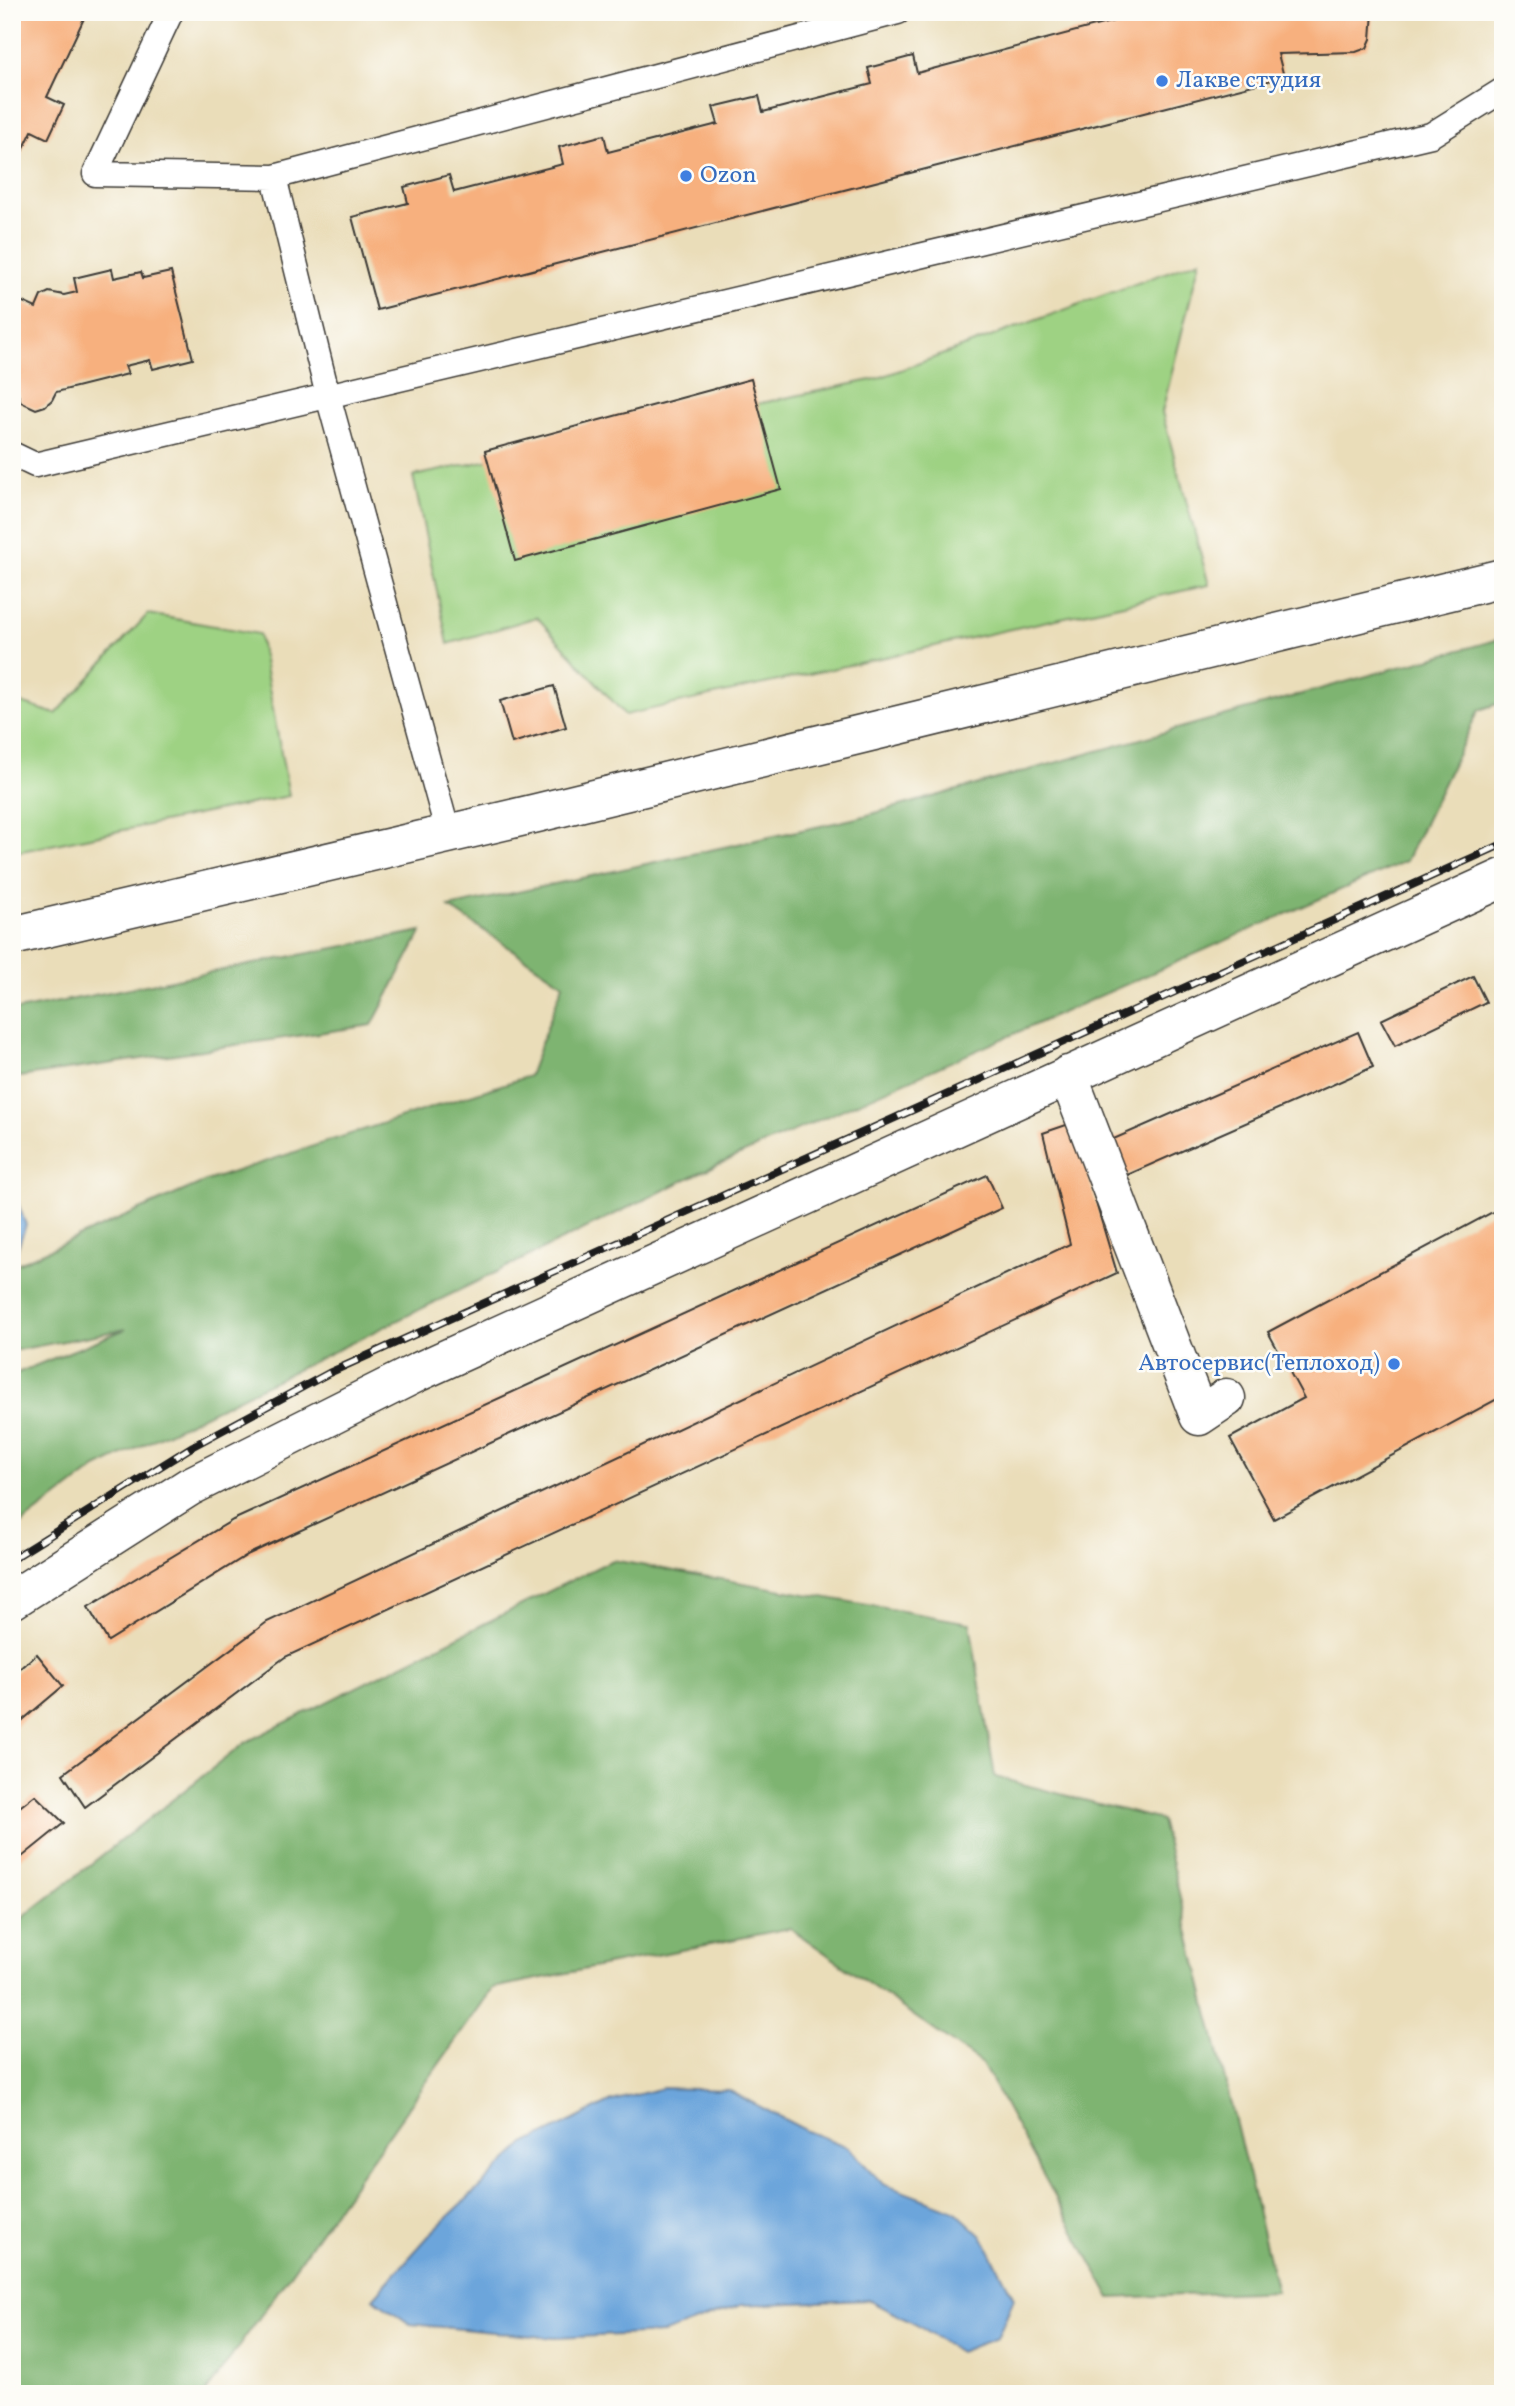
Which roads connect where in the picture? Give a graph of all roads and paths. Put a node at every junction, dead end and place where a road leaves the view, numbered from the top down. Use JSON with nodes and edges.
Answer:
{"nodes":[{"id":1,"x":171,"y":12,"type":"edge"},
{"id":2,"x":898,"y":12,"type":"edge"},
{"id":3,"x":1503,"y":90,"type":"edge"},
{"id":4,"x":274,"y":177,"type":"junction"},
{"id":5,"x":328,"y":396,"type":"junction"},
{"id":6,"x":12,"y":454,"type":"edge"},
{"id":7,"x":1503,"y":578,"type":"edge"},
{"id":8,"x":448,"y":834,"type":"junction"},
{"id":9,"x":1503,"y":878,"type":"edge"},
{"id":10,"x":12,"y":936,"type":"edge"},
{"id":11,"x":1068,"y":1075,"type":"junction"},
{"id":12,"x":1226,"y":1398,"type":"dead end"},
{"id":13,"x":12,"y":1600,"type":"edge"}],
"edges":[{"from":1,"to":4,"type":"lane"},
{"from":2,"to":4,"type":"lane"},
{"from":3,"to":5,"type":"lane"},
{"from":4,"to":5,"type":"lane"},
{"from":5,"to":6,"type":"lane"},
{"from":5,"to":8,"type":"lane"},
{"from":7,"to":8,"type":"street"},
{"from":8,"to":10,"type":"street"},
{"from":9,"to":11,"type":"street"},
{"from":11,"to":12,"type":"street"},
{"from":11,"to":13,"type":"street"}]}
